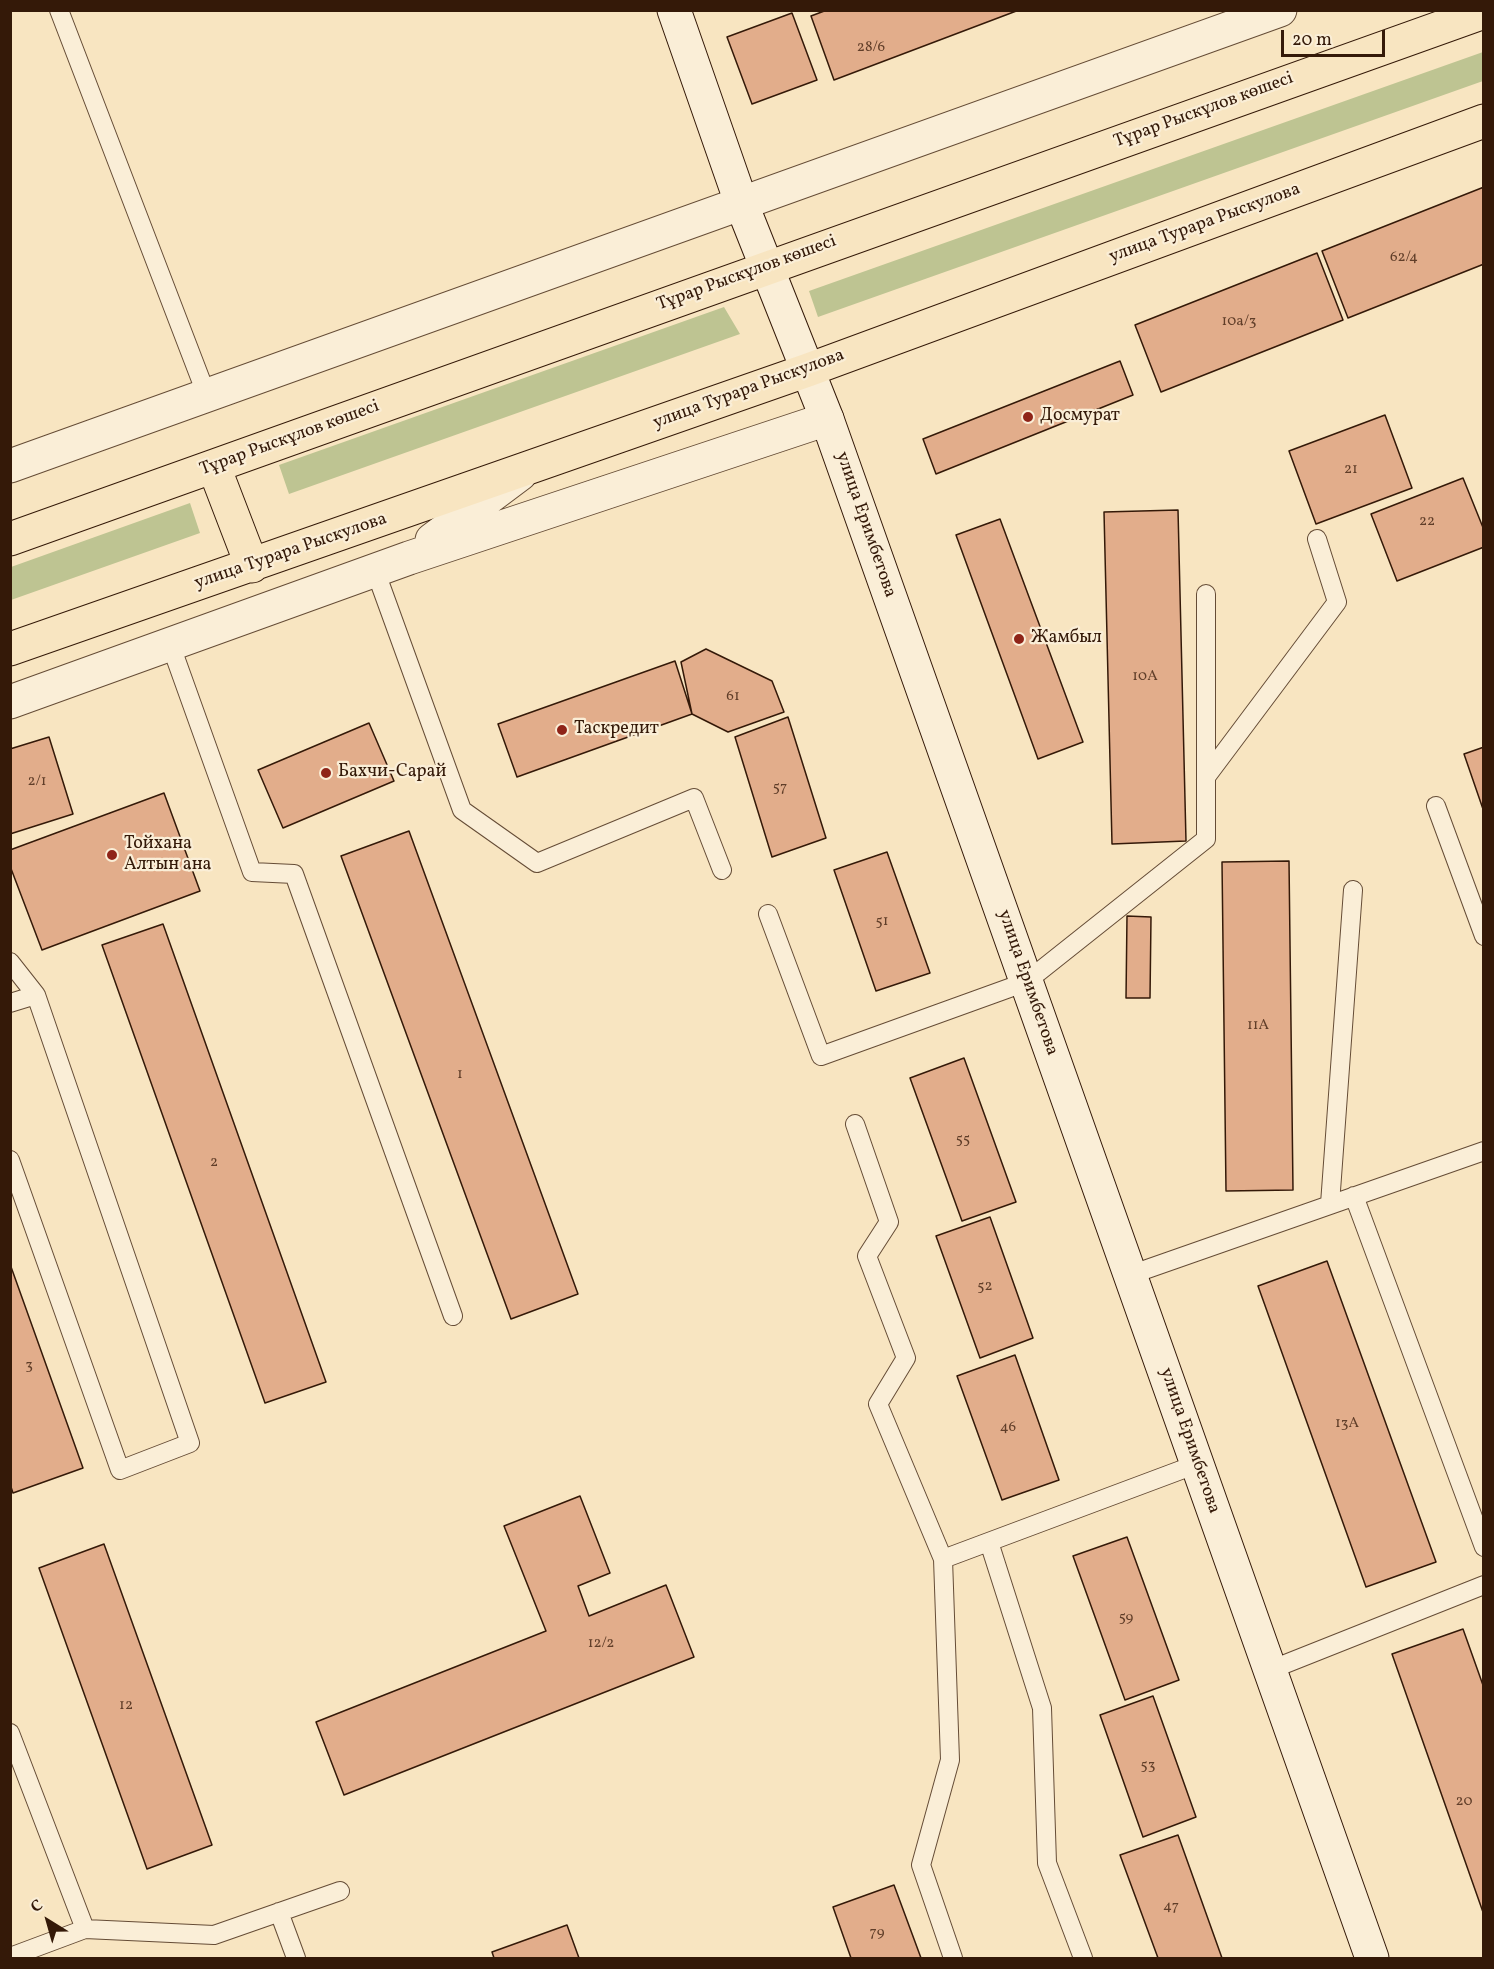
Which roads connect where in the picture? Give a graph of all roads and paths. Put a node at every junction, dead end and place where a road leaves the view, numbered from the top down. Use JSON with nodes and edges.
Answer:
{"nodes":[{"id":1,"x":59,"y":10,"type":"edge"},
{"id":2,"x":674,"y":10,"type":"edge"},
{"id":3,"x":1280,"y":10,"type":"edge"},
{"id":4,"x":1484,"y":12,"type":"edge"},
{"id":5,"x":1484,"y":121,"type":"edge"},
{"id":6,"x":742,"y":205,"type":"junction"},
{"id":7,"x":766,"y":267,"type":"junction"},
{"id":8,"x":808,"y":370,"type":"junction"},
{"id":9,"x":207,"y":396,"type":"junction"},
{"id":10,"x":827,"y":419,"type":"junction"},
{"id":11,"x":10,"y":466,"type":"edge"},
{"id":12,"x":214,"y":467,"type":"junction"},
{"id":13,"x":527,"y":469,"type":"junction"},
{"id":14,"x":10,"y":539,"type":"edge"},
{"id":15,"x":1317,"y":539,"type":"dead end"},
{"id":16,"x":409,"y":558,"type":"junction"},
{"id":17,"x":252,"y":566,"type":"junction"},
{"id":18,"x":375,"y":570,"type":"junction"},
{"id":19,"x":1206,"y":594,"type":"dead end"},
{"id":20,"x":170,"y":643,"type":"junction"},
{"id":21,"x":10,"y":649,"type":"edge"},
{"id":22,"x":10,"y":702,"type":"edge"},
{"id":23,"x":1206,"y":777,"type":"junction"},
{"id":24,"x":1436,"y":806,"type":"dead end"},
{"id":25,"x":722,"y":870,"type":"dead end"},
{"id":26,"x":1353,"y":890,"type":"dead end"},
{"id":27,"x":768,"y":914,"type":"dead end"},
{"id":28,"x":1484,"y":936,"type":"edge"},
{"id":29,"x":10,"y":962,"type":"edge"},
{"id":30,"x":1026,"y":982,"type":"junction"},
{"id":31,"x":36,"y":995,"type":"junction"},
{"id":32,"x":10,"y":1003,"type":"edge"},
{"id":33,"x":855,"y":1124,"type":"dead end"},
{"id":34,"x":1484,"y":1151,"type":"edge"},
{"id":35,"x":10,"y":1160,"type":"edge"},
{"id":36,"x":1354,"y":1196,"type":"junction"},
{"id":37,"x":1330,"y":1204,"type":"junction"},
{"id":38,"x":1130,"y":1275,"type":"junction"},
{"id":39,"x":453,"y":1316,"type":"dead end"},
{"id":40,"x":1197,"y":1464,"type":"junction"},
{"id":41,"x":988,"y":1542,"type":"junction"},
{"id":42,"x":1484,"y":1547,"type":"edge"},
{"id":43,"x":943,"y":1559,"type":"junction"},
{"id":44,"x":1484,"y":1585,"type":"edge"},
{"id":45,"x":1270,"y":1670,"type":"junction"},
{"id":46,"x":10,"y":1733,"type":"edge"},
{"id":47,"x":340,"y":1891,"type":"dead end"},
{"id":48,"x":279,"y":1912,"type":"junction"},
{"id":49,"x":85,"y":1929,"type":"junction"},
{"id":50,"x":10,"y":1957,"type":"edge"},
{"id":51,"x":296,"y":1959,"type":"edge"},
{"id":52,"x":953,"y":1959,"type":"edge"},
{"id":53,"x":1083,"y":1959,"type":"edge"},
{"id":54,"x":1372,"y":1959,"type":"edge"}],
"edges":[{"from":1,"to":9,"type":"lane"},
{"from":2,"to":6,"type":"street","name":"улица Еримбетова"},
{"from":3,"to":6,"type":"street"},
{"from":4,"to":7,"type":"main road","name":"Тұрар Рыскұлов көшесі"},
{"from":5,"to":8,"type":"main road","name":"улица Турара Рыскулова"},
{"from":6,"to":7,"type":"street","name":"улица Еримбетова"},
{"from":6,"to":9,"type":"street"},
{"from":7,"to":8,"type":"street","name":"улица Еримбетова"},
{"from":7,"to":12,"type":"main road","name":"Тұрар Рыскұлов көшесі"},
{"from":8,"to":10,"type":"street","name":"улица Еримбетова"},
{"from":8,"to":13,"type":"main road","name":"улица Турара Рыскулова"},
{"from":9,"to":11,"type":"street"},
{"from":10,"to":16,"type":"street"},
{"from":10,"to":30,"type":"street","name":"улица Еримбетова"},
{"from":12,"to":14,"type":"main road","name":"Тұрар Рыскұлов көшесі"},
{"from":12,"to":17,"type":"main road"},
{"from":13,"to":16,"type":"street"},
{"from":13,"to":17,"type":"main road","name":"улица Турара Рыскулова"},
{"from":15,"to":23,"type":"lane"},
{"from":16,"to":18,"type":"street"},
{"from":17,"to":21,"type":"main road","name":"улица Турара Рыскулова"},
{"from":18,"to":20,"type":"street"},
{"from":18,"to":25,"type":"lane"},
{"from":19,"to":23,"type":"lane"},
{"from":20,"to":22,"type":"street"},
{"from":20,"to":39,"type":"lane"},
{"from":23,"to":30,"type":"lane"},
{"from":24,"to":28,"type":"lane"},
{"from":26,"to":37,"type":"lane"},
{"from":27,"to":30,"type":"lane"},
{"from":29,"to":31,"type":"lane"},
{"from":30,"to":38,"type":"street","name":"улица Еримбетова"},
{"from":31,"to":32,"type":"lane"},
{"from":31,"to":35,"type":"lane"},
{"from":33,"to":43,"type":"lane"},
{"from":34,"to":36,"type":"lane"},
{"from":36,"to":37,"type":"lane"},
{"from":36,"to":42,"type":"lane"},
{"from":37,"to":38,"type":"lane"},
{"from":38,"to":40,"type":"street","name":"улица Еримбетова"},
{"from":40,"to":41,"type":"lane"},
{"from":40,"to":45,"type":"street","name":"улица Еримбетова"},
{"from":41,"to":43,"type":"lane"},
{"from":41,"to":53,"type":"lane"},
{"from":43,"to":52,"type":"lane"},
{"from":44,"to":45,"type":"lane"},
{"from":45,"to":54,"type":"street","name":"улица Еримбетова"},
{"from":46,"to":49,"type":"lane"},
{"from":47,"to":48,"type":"lane"},
{"from":48,"to":49,"type":"lane"},
{"from":48,"to":51,"type":"lane"},
{"from":49,"to":50,"type":"lane"}]}
